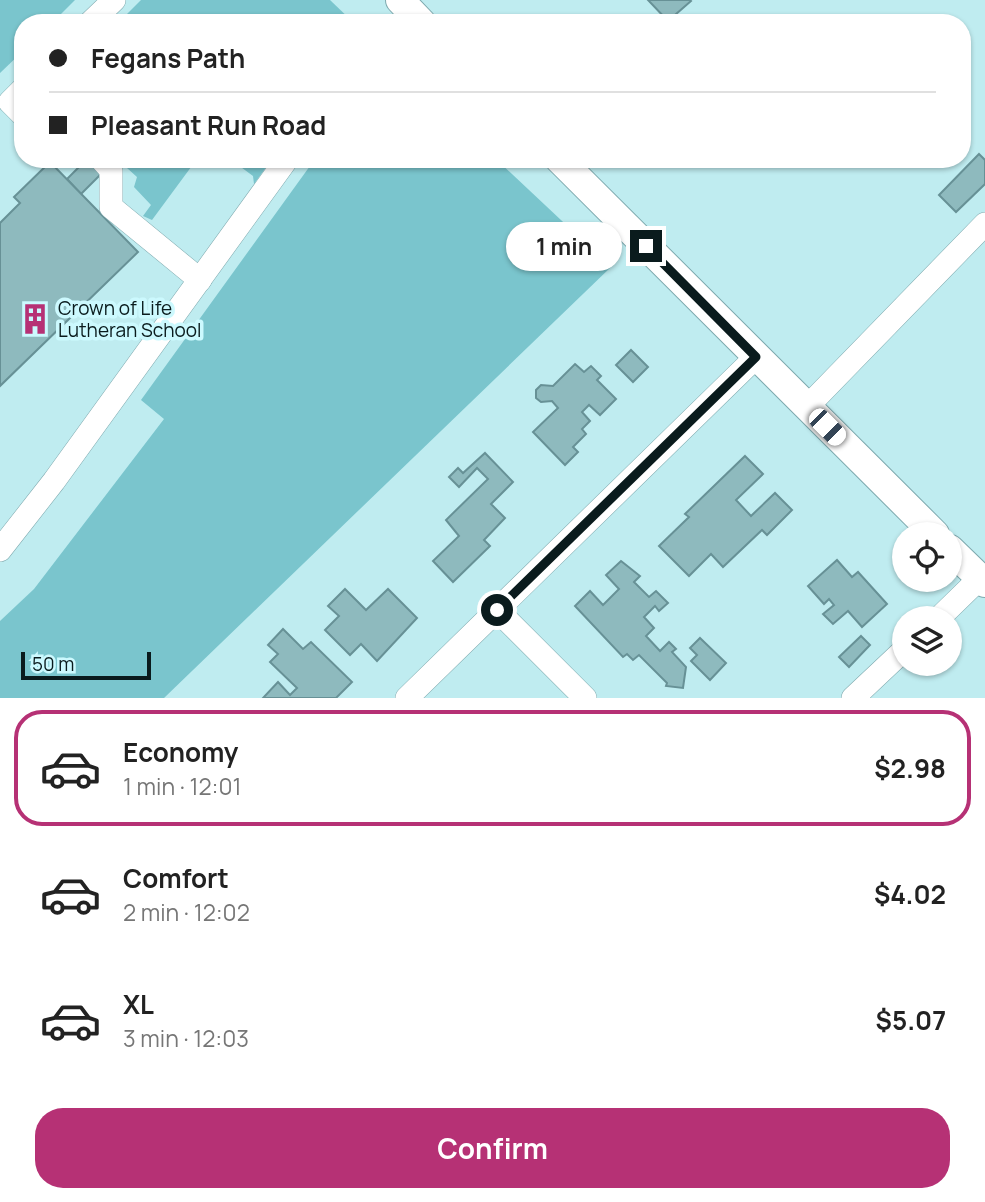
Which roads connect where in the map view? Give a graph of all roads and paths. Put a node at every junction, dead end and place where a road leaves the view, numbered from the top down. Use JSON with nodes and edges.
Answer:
{"nodes":[{"id":1,"x":114,"y":0,"type":"edge"},
{"id":2,"x":99,"y":14,"type":"edge"},
{"id":3,"x":109,"y":168,"type":"edge"},
{"id":4,"x":281,"y":168,"type":"edge"},
{"id":5,"x":568,"y":168,"type":"edge"},
{"id":6,"x":985,"y":225,"type":"edge"},
{"id":7,"x":201,"y":280,"type":"junction"},
{"id":8,"x":756,"y":357,"type":"junction"},
{"id":9,"x":807,"y":407,"type":"junction"},
{"id":10,"x":923,"y":522,"type":"edge"},
{"id":11,"x":0,"y":550,"type":"edge"},
{"id":12,"x":962,"y":560,"type":"edge"},
{"id":13,"x":983,"y":580,"type":"edge"},
{"id":14,"x":953,"y":606,"type":"edge"},
{"id":15,"x":497,"y":610,"type":"junction"},
{"id":16,"x":892,"y":661,"type":"edge"},
{"id":17,"x":407,"y":698,"type":"edge"},
{"id":18,"x":585,"y":698,"type":"edge"},
{"id":19,"x":853,"y":698,"type":"edge"}],
"edges":[{"from":1,"to":2,"type":"street"},
{"from":3,"to":7,"type":"street"},
{"from":4,"to":7,"type":"street"},
{"from":5,"to":8,"type":"main road"},
{"from":6,"to":9,"type":"street"},
{"from":7,"to":11,"type":"street"},
{"from":8,"to":9,"type":"main road"},
{"from":8,"to":15,"type":"street"},
{"from":9,"to":10,"type":"main road"},
{"from":12,"to":13,"type":"main road"},
{"from":13,"to":14,"type":"street"},
{"from":15,"to":17,"type":"street"},
{"from":15,"to":18,"type":"street"},
{"from":16,"to":19,"type":"street"}]}
